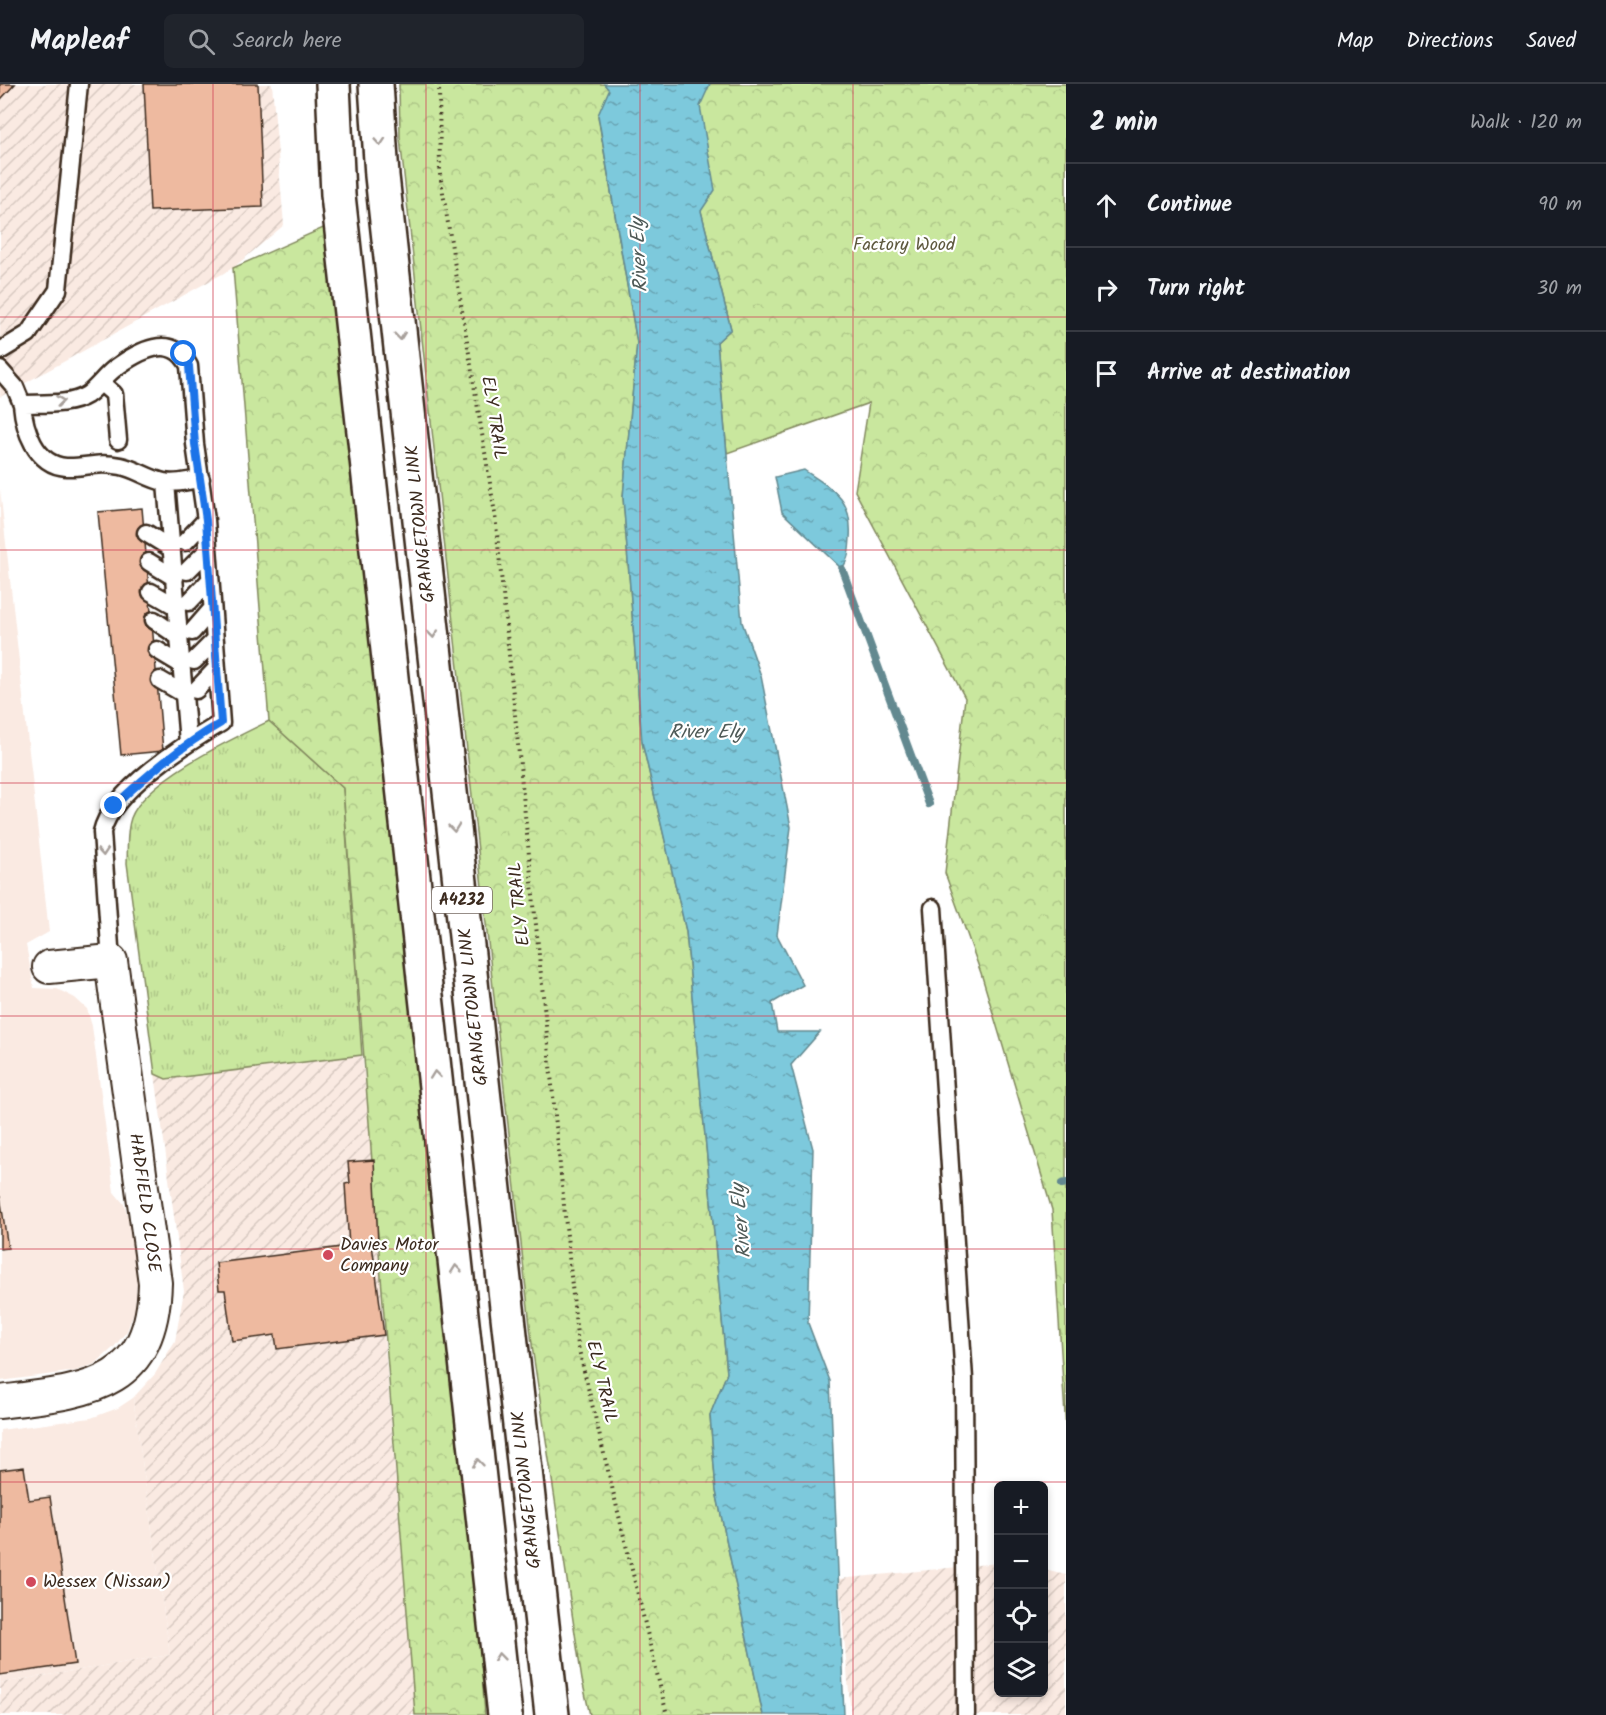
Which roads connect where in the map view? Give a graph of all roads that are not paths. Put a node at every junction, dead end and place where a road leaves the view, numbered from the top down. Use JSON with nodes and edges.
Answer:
{"nodes":[{"id":1,"x":79,"y":84,"type":"edge"},
{"id":2,"x":333,"y":84,"type":"edge"},
{"id":3,"x":376,"y":84,"type":"edge"},
{"id":4,"x":0,"y":351,"type":"edge"},
{"id":5,"x":0,"y":370,"type":"edge"},
{"id":6,"x":100,"y":383,"type":"junction"},
{"id":7,"x":22,"y":404,"type":"junction"},
{"id":8,"x":118,"y":440,"type":"dead end"},
{"id":9,"x":201,"y":479,"type":"junction"},
{"id":10,"x":166,"y":483,"type":"junction"},
{"id":11,"x":206,"y":520,"type":"junction"},
{"id":12,"x":146,"y":533,"type":"dead end"},
{"id":13,"x":178,"y":545,"type":"junction"},
{"id":14,"x":208,"y":550,"type":"junction"},
{"id":15,"x":149,"y":562,"type":"dead end"},
{"id":16,"x":181,"y":575,"type":"junction"},
{"id":17,"x":210,"y":580,"type":"junction"},
{"id":18,"x":151,"y":592,"type":"dead end"},
{"id":19,"x":183,"y":605,"type":"junction"},
{"id":20,"x":212,"y":609,"type":"junction"},
{"id":21,"x":154,"y":621,"type":"dead end"},
{"id":22,"x":186,"y":634,"type":"junction"},
{"id":23,"x":215,"y":640,"type":"junction"},
{"id":24,"x":157,"y":650,"type":"dead end"},
{"id":25,"x":188,"y":663,"type":"junction"},
{"id":26,"x":217,"y":668,"type":"junction"},
{"id":27,"x":160,"y":680,"type":"dead end"},
{"id":28,"x":190,"y":692,"type":"junction"},
{"id":29,"x":188,"y":742,"type":"junction"},
{"id":30,"x":933,"y":908,"type":"dead end"},
{"id":31,"x":111,"y":961,"type":"junction"},
{"id":32,"x":50,"y":967,"type":"dead end"},
{"id":33,"x":0,"y":1402,"type":"edge"},
{"id":34,"x":550,"y":1700,"type":"edge"},
{"id":35,"x":505,"y":1715,"type":"edge"},
{"id":36,"x":558,"y":1715,"type":"edge"},
{"id":37,"x":966,"y":1715,"type":"edge"}],
"edges":[{"from":1,"to":4,"type":"lane"},
{"from":35,"to":2,"type":"main road","number":"A4232","one_way":true},
{"from":3,"to":34,"type":"main road","name":"GRANGETOWN LINK","number":"A4232","one_way":true},
{"from":5,"to":7,"type":"lane"},
{"from":7,"to":6,"type":"lane","one_way":true},
{"from":6,"to":8,"type":"lane"},
{"from":6,"to":9,"type":"lane"},
{"from":7,"to":10,"type":"lane"},
{"from":9,"to":10,"type":"lane"},
{"from":9,"to":11,"type":"lane"},
{"from":10,"to":13,"type":"lane"},
{"from":11,"to":13,"type":"lane"},
{"from":11,"to":14,"type":"lane"},
{"from":12,"to":13,"type":"lane"},
{"from":13,"to":16,"type":"lane"},
{"from":14,"to":16,"type":"lane"},
{"from":14,"to":17,"type":"lane"},
{"from":15,"to":16,"type":"lane"},
{"from":16,"to":19,"type":"lane"},
{"from":17,"to":19,"type":"lane"},
{"from":17,"to":20,"type":"lane"},
{"from":18,"to":19,"type":"lane"},
{"from":19,"to":22,"type":"lane"},
{"from":20,"to":22,"type":"lane"},
{"from":20,"to":23,"type":"lane"},
{"from":21,"to":22,"type":"lane"},
{"from":22,"to":25,"type":"lane"},
{"from":23,"to":25,"type":"lane"},
{"from":23,"to":26,"type":"lane"},
{"from":24,"to":25,"type":"lane"},
{"from":25,"to":28,"type":"lane"},
{"from":26,"to":28,"type":"lane"},
{"from":26,"to":29,"type":"lane"},
{"from":27,"to":28,"type":"lane"},
{"from":28,"to":29,"type":"lane"},
{"from":29,"to":31,"type":"lane","one_way":true},
{"from":30,"to":37,"type":"lane"},
{"from":31,"to":32,"type":"street"},
{"from":31,"to":33,"type":"street","name":"HADFIELD CLOSE"},
{"from":34,"to":36,"type":"main road","name":"GRANGETOWN LINK"}]}
